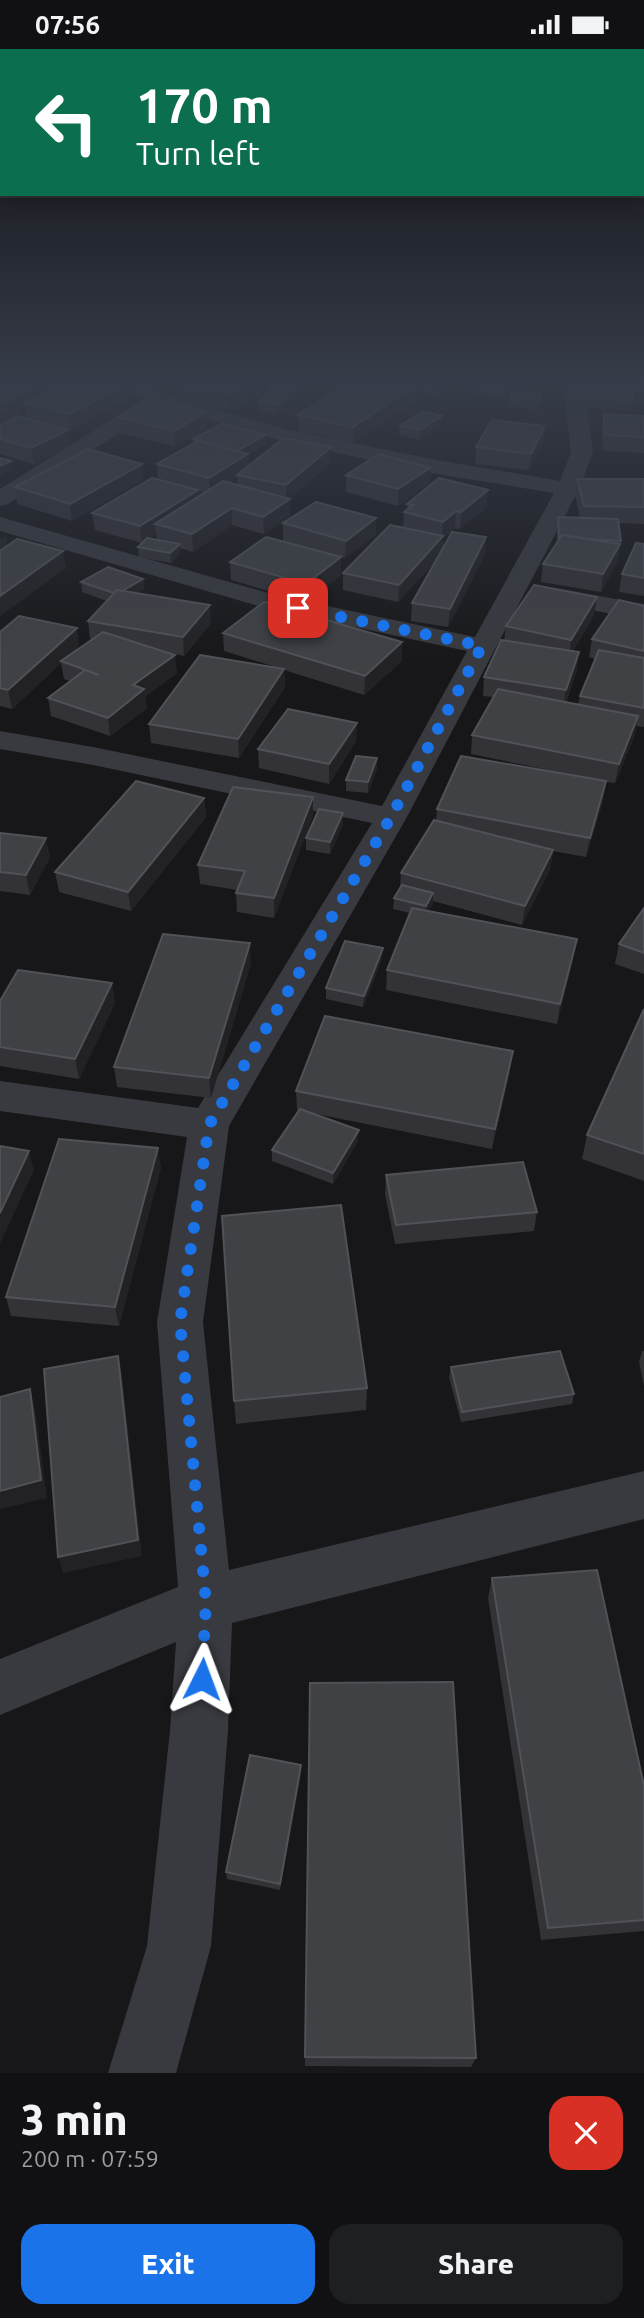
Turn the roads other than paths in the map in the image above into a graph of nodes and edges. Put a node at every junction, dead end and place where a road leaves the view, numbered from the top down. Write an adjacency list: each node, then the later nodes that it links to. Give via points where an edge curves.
1 (37, 475): 5 (street)
2 (487, 475): 4 (street)
3 (573, 475): 4 (street)
4 (568, 489): 7 (street)
5 (0, 499)
6 (0, 524): 9 (street, via 271,602)
7 (513, 589): 8 (street); 9 (street)
8 (644, 611)
9 (482, 646): 11 (street)
10 (0, 740): 11 (street)
11 (391, 817): 13 (street)
12 (0, 1096): 13 (street)
13 (209, 1125): 15 (street, via 180,1322)
14 (644, 1495): 15 (street)
15 (206, 1603): 16 (street); 17 (street, via 179,1946)
16 (0, 1687)
17 (142, 2073)

